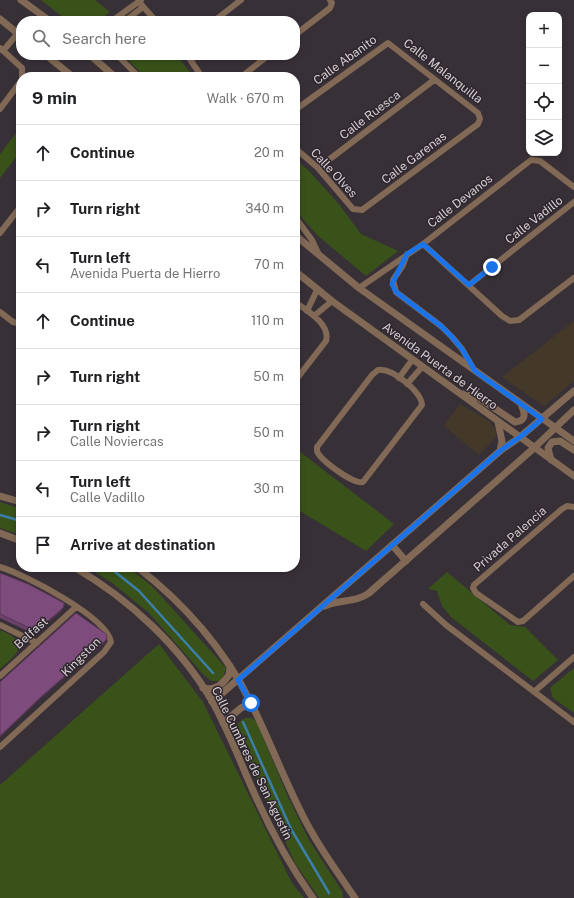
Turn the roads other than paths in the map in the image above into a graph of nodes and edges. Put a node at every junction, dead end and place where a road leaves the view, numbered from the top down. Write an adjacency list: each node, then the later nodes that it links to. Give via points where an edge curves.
1 (21, 0): 5 (street)
2 (241, 0): 9 (street)
3 (331, 2): 11 (street, via 330,8)
4 (141, 3): 6 (street); 7 (street); 8 (street)
5 (43, 16)
6 (120, 16)
7 (130, 16)
8 (152, 16)
9 (220, 16)
10 (1, 22): 12 (street)
11 (300, 31)
12 (16, 32)
13 (16, 37): 15 (street)
14 (388, 42): 27 (street, Calle Malanquilla); 29 (street, Calle Abanito)
15 (2, 49): 21 (street, via 22,68)
16 (52, 60): 22 (street)
17 (96, 60): 23 (street)
18 (121, 60): 24 (street)
19 (190, 60): 25 (street)
20 (263, 60): 26 (street)
21 (22, 72)
22 (67, 72)
23 (109, 72)
24 (134, 72)
25 (199, 72)
26 (247, 72)
27 (434, 80): 31 (street, Calle Malanquilla, via 478,113); 33 (street, Calle Ruesca)
28 (16, 87): 30 (street)
29 (300, 106)
30 (0, 109)
31 (480, 119): 36 (street, Calle Garenas, via 478,124)
32 (300, 152): 33 (street, Calle Olves)
33 (318, 168): 36 (street, Calle Olves, via 353,209)
34 (574, 186): 41 (street, Calle Devanos, via 540,161 531,160)
35 (574, 202): 46 (street, Calle Vadillo)
36 (358, 211)
37 (16, 212): 39 (street)
38 (300, 224): 42 (street)
39 (0, 233)
40 (300, 239): 42 (street, Avenida Puerta de Hierro)
41 (423, 244): 43 (street, Calle Devanos); 46 (street)
42 (319, 254): 47 (street, Avenida Puerta de Hierro)
43 (407, 254): 47 (street, Calle Devanos); 57 (street, via 393,280 393,288 452,337)
44 (300, 275): 48 (street, Avenida Puerta de Hierro)
45 (574, 278): 46 (street, via 515,322 502,316)
46 (469, 285)
47 (359, 288): 57 (street, Avenida Puerta de Hierro)
48 (317, 290): 49 (street, Avenida Puerta de Hierro); 51 (street)
49 (332, 301): 53 (street); 55 (street, Avenida Puerta de Hierro)
50 (300, 306): 51 (street)
51 (307, 311): 53 (street)
52 (0, 312): 54 (street)
53 (314, 316): 58 (street, via 327,331 326,341)
54 (16, 323)
55 (412, 360): 56 (street, Avenida Puerta de Hierro); 59 (street)
56 (422, 367): 60 (street); 62 (street, Avenida Puerta de Hierro)
57 (475, 371): 63 (street, Avenida Puerta de Hierro)
58 (300, 375)
59 (399, 378): 60 (street); 60 (street, via 382,370 372,375 317,447 316,451 320,458 352,481 359,484 363,482 422,405 419,394)
60 (407, 384)
61 (574, 391): 65 (street)
62 (459, 393): 63 (street, via 479,398 515,422 520,422 524,418); 66 (street, Avenida Puerta de Hierro)
63 (522, 404): 65 (street, Avenida Puerta de Hierro)
64 (574, 410): 67 (street)
65 (542, 419): 67 (street, Avenida Puerta de Hierro); 68 (street)
66 (498, 422): 68 (street, Avenida Puerta de Hierro); 72 (street, via 502,441)
67 (554, 428): 69 (street, Avenida Puerta de Hierro); 70 (street)
68 (520, 437): 70 (street, Avenida Puerta de Hierro); 72 (street)
69 (574, 441)
70 (534, 448): 73 (street, Avenida Puerta de Hierro); 81 (street)
71 (574, 450): 73 (street, via 560,441 552,442 548,448)
72 (500, 451): 80 (street)
73 (551, 460): 74 (street, Avenida Puerta de Hierro)
74 (574, 476)
75 (0, 496): 76 (street)
76 (16, 501)
77 (574, 506): 85 (street, Privada Palencia, via 562,509 473,588 518,622 523,621)
78 (0, 533): 79 (street)
79 (16, 539)
80 (392, 545): 81 (street); 86 (street)
81 (406, 562): 87 (street, via 363,598)
82 (0, 567): 89 (street, Kingston, via 44,586)
83 (82, 572): 97 (street, Calle Cumbres de San Agustín, via 112,592 172,646)
84 (143, 572): 94 (street, Calle Cumbres de San Agustín, via 185,610)
85 (574, 576)
86 (347, 585): 87 (street, via 347,593); 90 (street)
87 (352, 600): 90 (street, via 342,600)
88 (423, 604): 98 (street, via 446,625)
89 (76, 607): 92 (street, Belfast); 103 (street, Kingston, via 109,635 110,645)
90 (318, 608): 96 (street)
91 (0, 625): 92 (street)
92 (36, 642): 95 (street, Belfast)
93 (574, 657): 98 (street)
94 (230, 667): 96 (street, Calle Cumbres de San Agustín); 97 (street, via 229,676 217,687 209,690)
95 (0, 676)
96 (238, 680): 99 (street); 100 (street, Calle Cumbres de San Agustín)
97 (203, 688): 99 (street, Calle Cumbres de San Agustín)
98 (535, 691): 101 (street)
99 (212, 702): 102 (street, Calle Cumbres de San Agustín)
100 (251, 703): 102 (street); 105 (street, Calle Cumbres de San Agustín, via 319,846)
101 (574, 722)
102 (222, 723): 104 (street, Calle Cumbres de San Agustín, via 279,844)
103 (0, 747)
104 (314, 898)
105 (355, 898)

